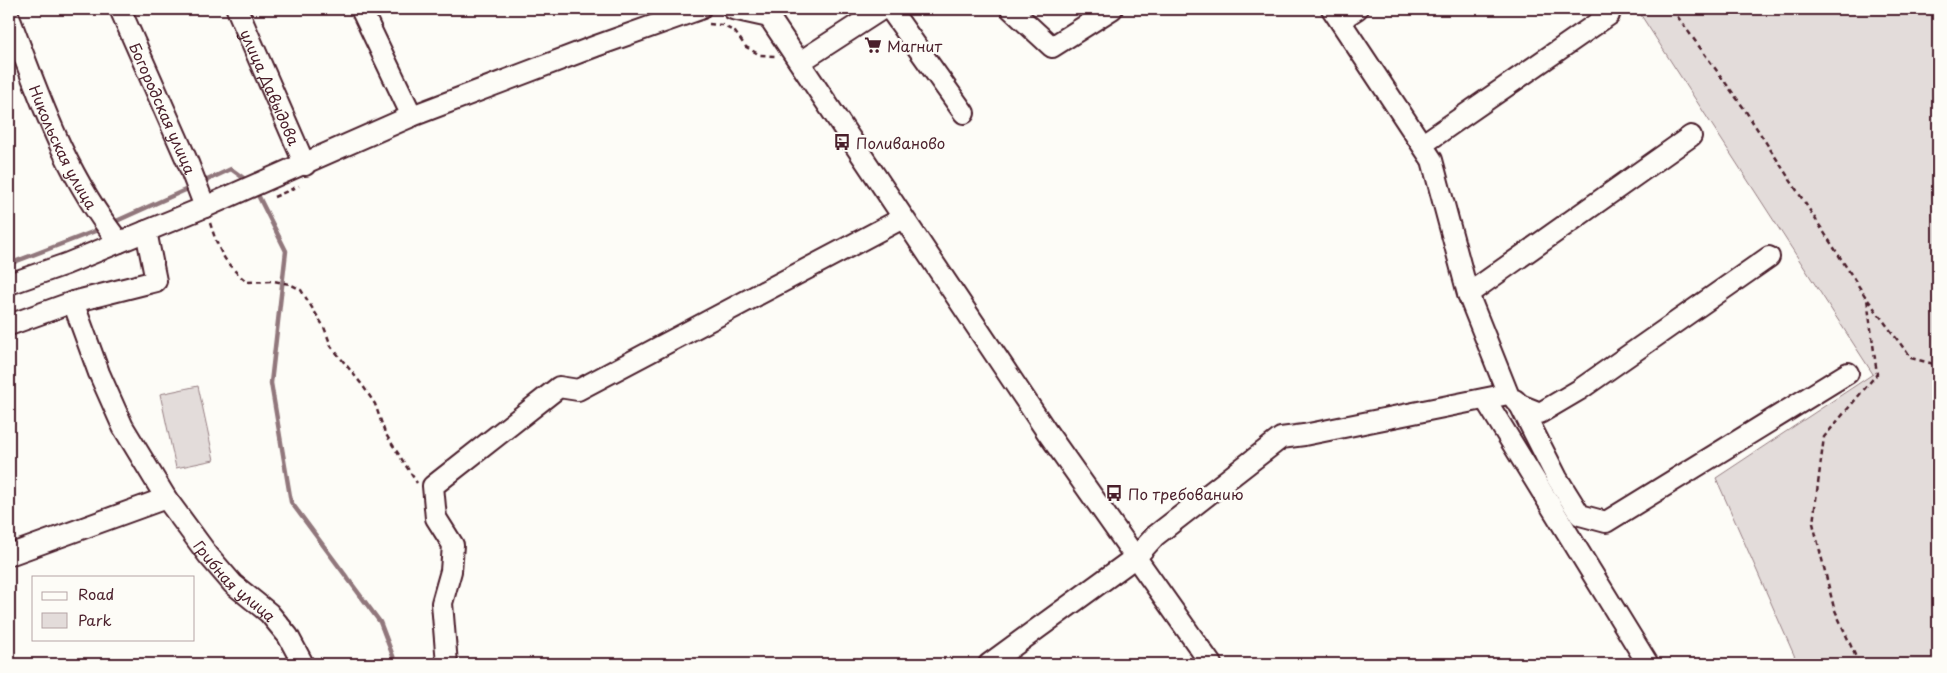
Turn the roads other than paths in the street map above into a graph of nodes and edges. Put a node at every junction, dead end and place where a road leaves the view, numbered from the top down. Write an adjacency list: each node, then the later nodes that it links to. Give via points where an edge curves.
1 (120, 9): 21 (street, Богородская улица)
2 (237, 9): 20 (street, улица Давыдова)
3 (361, 9): 17 (street)
4 (733, 9): 10 (street)
5 (882, 9): 15 (street)
6 (890, 9): 16 (street)
7 (1011, 9): 8 (street, via 1052,47)
8 (1112, 9)
9 (1357, 9): 11 (street)
10 (773, 13): 15 (street)
11 (1336, 14): 19 (street)
12 (1609, 15): 19 (street)
13 (702, 16): 17 (street, via 596,46)
14 (9, 17): 24 (street, Никольская улица, via 65,159 94,209)
15 (800, 62): 22 (street)
16 (964, 113)
17 (412, 116): 20 (street)
18 (1690, 136): 27 (street)
19 (1423, 144): 27 (street, via 1432,160)
20 (305, 165): 21 (street)
21 (212, 217): 23 (street)
22 (903, 218): 36 (street, via 1047,432); 38 (street, via 578,390 559,387 433,486 436,518 453,544 451,571 442,603)
23 (146, 231): 24 (street); 28 (street, via 156,281)
24 (119, 242): 26 (street)
25 (1768, 257): 32 (street, via 1579,390 1540,413)
26 (9, 284)
27 (1468, 294): 32 (street)
28 (73, 302): 29 (street); 33 (street, Грибная улица, via 123,427)
29 (9, 325)
30 (1848, 373): 34 (street, via 1606,522)
31 (1485, 399): 32 (street); 36 (street, via 1281,438 1155,536); 41 (street)
32 (1514, 399): 34 (street)
33 (166, 498): 35 (street); 37 (street, Грибная улица, via 233,584 269,614 288,636)
34 (1580, 515): 42 (street, via 1576,525)
35 (9, 555)
36 (1137, 556): 39 (street); 40 (street)
37 (304, 664)
38 (447, 664)
39 (989, 664)
40 (1211, 664)
41 (1648, 664)
42 (1661, 664)

